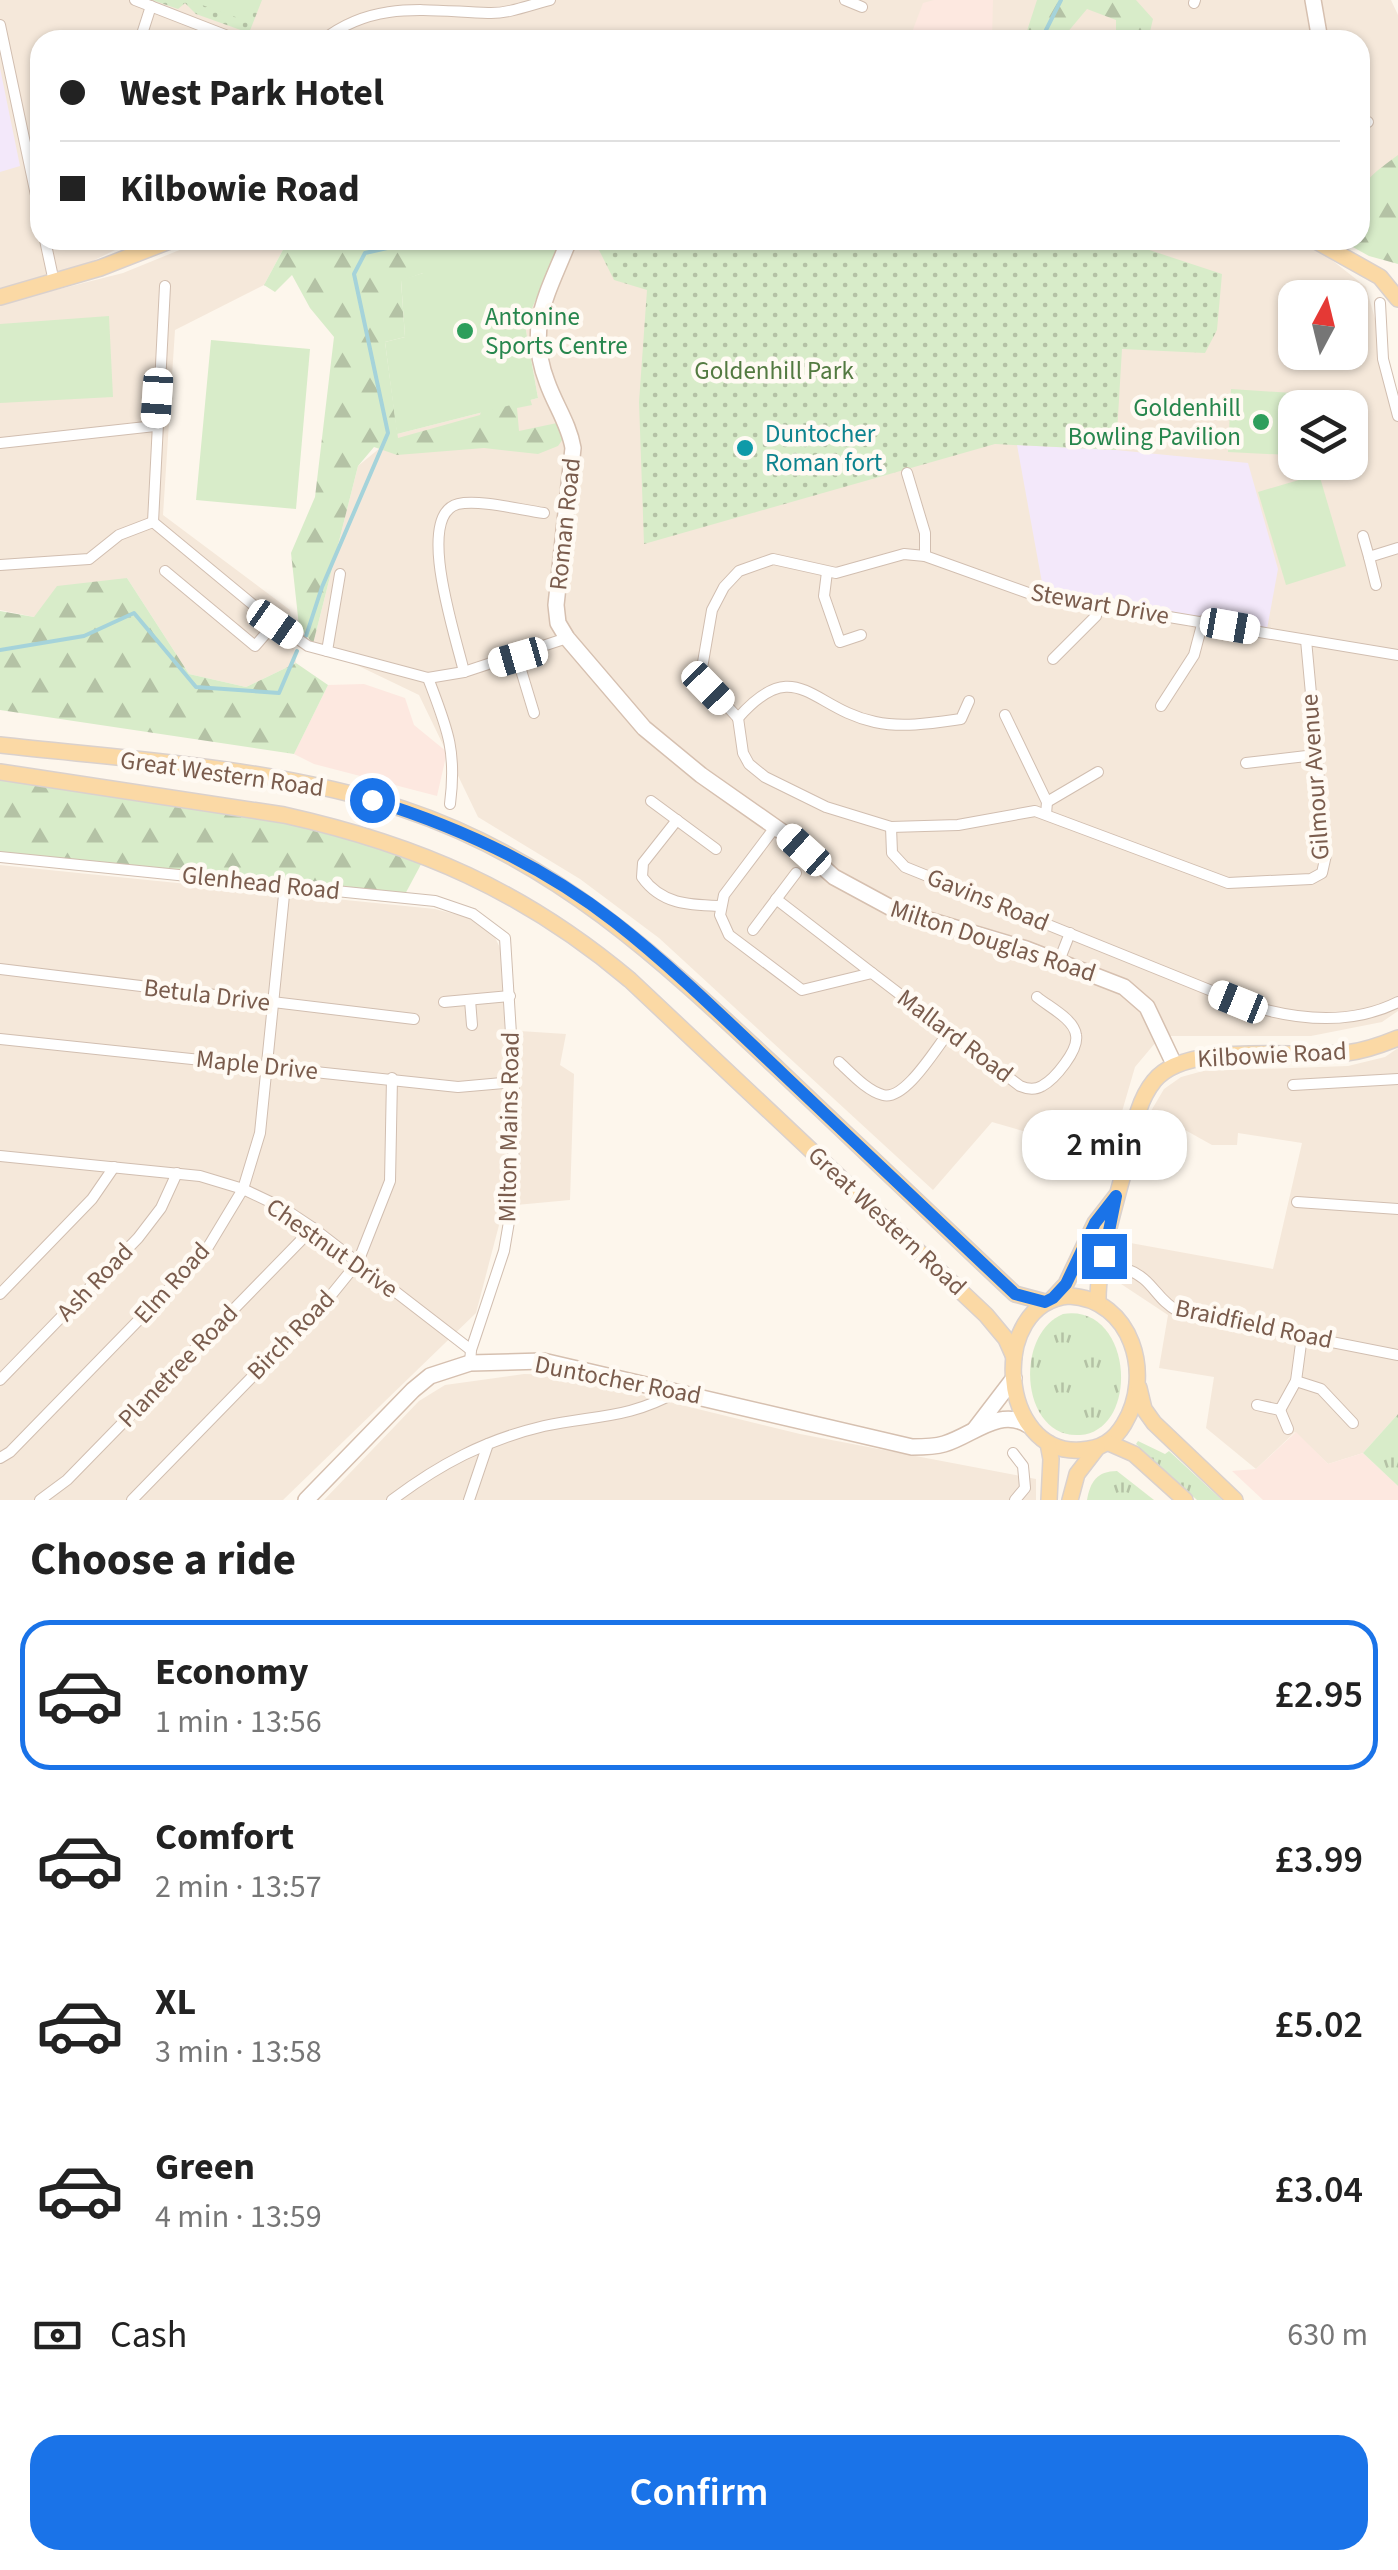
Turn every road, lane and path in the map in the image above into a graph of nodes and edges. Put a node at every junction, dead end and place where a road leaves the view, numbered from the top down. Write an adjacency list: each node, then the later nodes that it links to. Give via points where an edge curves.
1 (135, 0): 5 (street)
2 (550, 0): 10 (street, via 488,13 381,8)
3 (845, 0): 6 (street)
4 (1313, 0): 11 (street)
5 (152, 6): 8 (street); 9 (street)
6 (862, 7)
7 (0, 25): 12 (street)
8 (143, 30)
9 (213, 30)
10 (342, 30)
11 (1318, 30)
12 (30, 167)
13 (48, 250): 19 (street)
14 (144, 250): 19 (main road)
15 (565, 250): 44 (street, Roman Road, via 537,339 573,448 556,605)
16 (1332, 250): 17 (main road)
17 (1380, 277): 18 (main road); 22 (main road)
18 (1398, 278)
19 (54, 282): 21 (main road)
20 (165, 286): 26 (street)
21 (0, 297)
22 (1398, 300)
23 (1380, 302): 24 (street, via 1383,360)
24 (1395, 395): 25 (street)
25 (1398, 416)
26 (155, 426): 27 (street); 30 (street)
27 (0, 444)
28 (907, 473): 33 (street)
29 (544, 513): 50 (street, via 462,502 441,515 438,554)
30 (153, 522): 35 (street, via 119,536 90,560); 42 (street)
31 (1363, 536): 34 (street)
32 (1398, 548): 34 (street)
33 (925, 556): 37 (street, Stewart Drive, via 904,554); 40 (street, Stewart Drive, via 1031,594)
34 (1369, 557): 39 (street)
35 (0, 565)
36 (164, 572): 42 (street, via 255,646)
37 (828, 572): 43 (street, via 824,596 840,642); 56 (street, Stewart Drive, via 785,560 760,562 739,571 717,597 702,675)
38 (340, 574): 46 (street)
39 (1376, 584)
40 (1099, 604): 41 (street, Stewart Drive); 49 (street, via 1096,616)
41 (1203, 621): 45 (street, Stewart Drive); 53 (street, via 1194,655)
42 (275, 624): 46 (street)
43 (861, 635)
44 (567, 638): 48 (street); 66 (street, Milton Douglas Road, via 665,747)
45 (1306, 640): 47 (street, Stewart Drive); 58 (street, Gilmour Avenue)
46 (326, 651): 51 (street)
47 (1398, 655)
48 (518, 657): 50 (street); 54 (street)
49 (1053, 659)
50 (464, 672): 51 (street)
51 (428, 678): 63 (street, via 452,741)
52 (969, 701): 56 (street, via 961,719 898,724 858,718 804,690 772,687)
53 (1161, 706)
54 (534, 713)
55 (1004, 715): 64 (street)
56 (738, 718): 67 (street, via 742,753 765,778)
57 (0, 745): 109 (main road, Great Western Road, via 305,783 406,810 495,847 648,949 1015,1294)
58 (1315, 755): 59 (street); 64 (street, Gilmour Avenue, via 1326,855 1322,873 1311,879 1228,883)
59 (1246, 763)
60 (0, 772): 114 (main road, Great Western Road, via 314,821 426,855 502,891 630,980 986,1314)
61 (1098, 772): 64 (street)
62 (652, 802): 65 (street)
63 (450, 804)
64 (1050, 811): 67 (street)
65 (677, 820): 68 (street); 73 (street, via 643,863 642,877 672,902)
66 (776, 826): 73 (street); 77 (street, Milton Douglas Road, via 834,877 880,904)
67 (891, 827): 75 (street, Gavins Road, via 892,854 900,864)
68 (716, 849)
69 (0, 857): 71 (street, Glenhead Road)
70 (796, 873): 72 (street)
71 (285, 885): 76 (street, Glenhead Road, via 445,904 489,924); 85 (street, Elm Road)
72 (776, 899): 74 (street); 79 (street, Mallard Road)
73 (721, 906): 79 (street, Mallard Road, via 729,935 796,988)
74 (752, 930)
75 (1070, 934): 77 (street); 84 (street, Gavins Road, via 1276,1012 1336,1017)
76 (508, 944): 80 (street, Milton Mains Road)
77 (1058, 962): 92 (street, Milton Douglas Road, via 1134,992)
78 (0, 969): 85 (street, Betula Drive)
79 (872, 973): 88 (street, Mallard Road)
80 (510, 996): 82 (street); 96 (street, Milton Mains Road)
81 (1037, 998): 88 (street, Mallard Road, via 1068,1021 1076,1040 1040,1088 1020,1086)
82 (470, 1000): 83 (street); 87 (street)
83 (444, 1002)
84 (1398, 1002)
85 (273, 1003): 86 (street, Betula Drive); 93 (street, Elm Road)
86 (414, 1019)
87 (472, 1025)
88 (949, 1032): 91 (street, via 894,1096 873,1090)
89 (1398, 1038): 92 (main road, Kilbowie Road, via 1348,1053 1217,1054)
90 (0, 1039): 93 (street, Maple Drive)
91 (839, 1062)
92 (1174, 1064): 102 (main road, Kilbowie Road, via 1141,1104)
93 (267, 1066): 94 (street, Maple Drive); 101 (street, Elm Road, via 260,1133)
94 (392, 1078): 96 (street, Maple Drive, via 458,1087); 106 (street, Birch Road, via 390,1180)
95 (1398, 1079): 97 (street)
96 (514, 1082): 113 (street, Milton Mains Road, via 513,1198 504,1251)
97 (1293, 1086)
98 (0, 1156): 99 (street, Chestnut Drive)
99 (114, 1166): 100 (street, Chestnut Drive); 108 (street, via 92,1199)
100 (177, 1174): 101 (street, Chestnut Drive); 116 (street, Ash Road, via 138,1238)
101 (243, 1189): 105 (street, Chestnut Drive); 130 (street, Elm Road, via 205,1252)
102 (1116, 1196): 109 (main road, Kilbowie Road, via 1066,1284); 110 (main road, Kilbowie Road)
103 (1297, 1202): 104 (street)
104 (1398, 1209)
105 (313, 1228): 106 (street, Chestnut Drive); 131 (street, Planetree Road)
106 (358, 1262): 113 (street, Chestnut Drive); 132 (street, Birch Road)
107 (1126, 1268): 111 (street, Braidfield Road, via 1143,1275 1163,1304 1179,1312)
108 (0, 1294)
109 (1049, 1300): 110 (main road, via 1077,1296); 114 (main road, via 1026,1323)
110 (1098, 1303): 118 (main road, via 1128,1332)
111 (1302, 1336): 112 (street, Braidfield Road); 117 (street)
112 (1398, 1352)
113 (470, 1356): 119 (street, Duntocher Road, via 542,1361); 133 (street, Duntocher Road, via 413,1390)
114 (1014, 1357): 115 (main road)
115 (1014, 1378): 123 (main road); 124 (street)
116 (0, 1380)
117 (1296, 1382): 121 (street); 122 (street, via 1321,1389)
118 (1138, 1386): 128 (main road, via 1126,1420); 140 (main road, via 1154,1424)
119 (678, 1390): 124 (street, Duntocher Road, via 912,1447 948,1443); 127 (street, via 626,1414 546,1426)
120 (1257, 1405): 121 (street)
121 (1280, 1410): 125 (street)
122 (1354, 1423)
123 (1028, 1425): 124 (street, Duntocher Road, via 1008,1420); 126 (main road)
124 (975, 1428)
125 (1288, 1429)
126 (1048, 1443): 128 (main road, via 1073,1450); 137 (main road)
127 (488, 1444): 134 (street, via 436,1468); 135 (street)
128 (1103, 1445): 138 (main road, via 1077,1474); 139 (main road, via 1134,1454)
129 (1012, 1453): 136 (street, via 1026,1488)
130 (0, 1458)
131 (40, 1500)
132 (132, 1500)
133 (306, 1500)
134 (392, 1500)
135 (469, 1500)
136 (1015, 1500)
137 (1049, 1500)
138 (1070, 1500)
139 (1185, 1500)
140 (1235, 1500)

